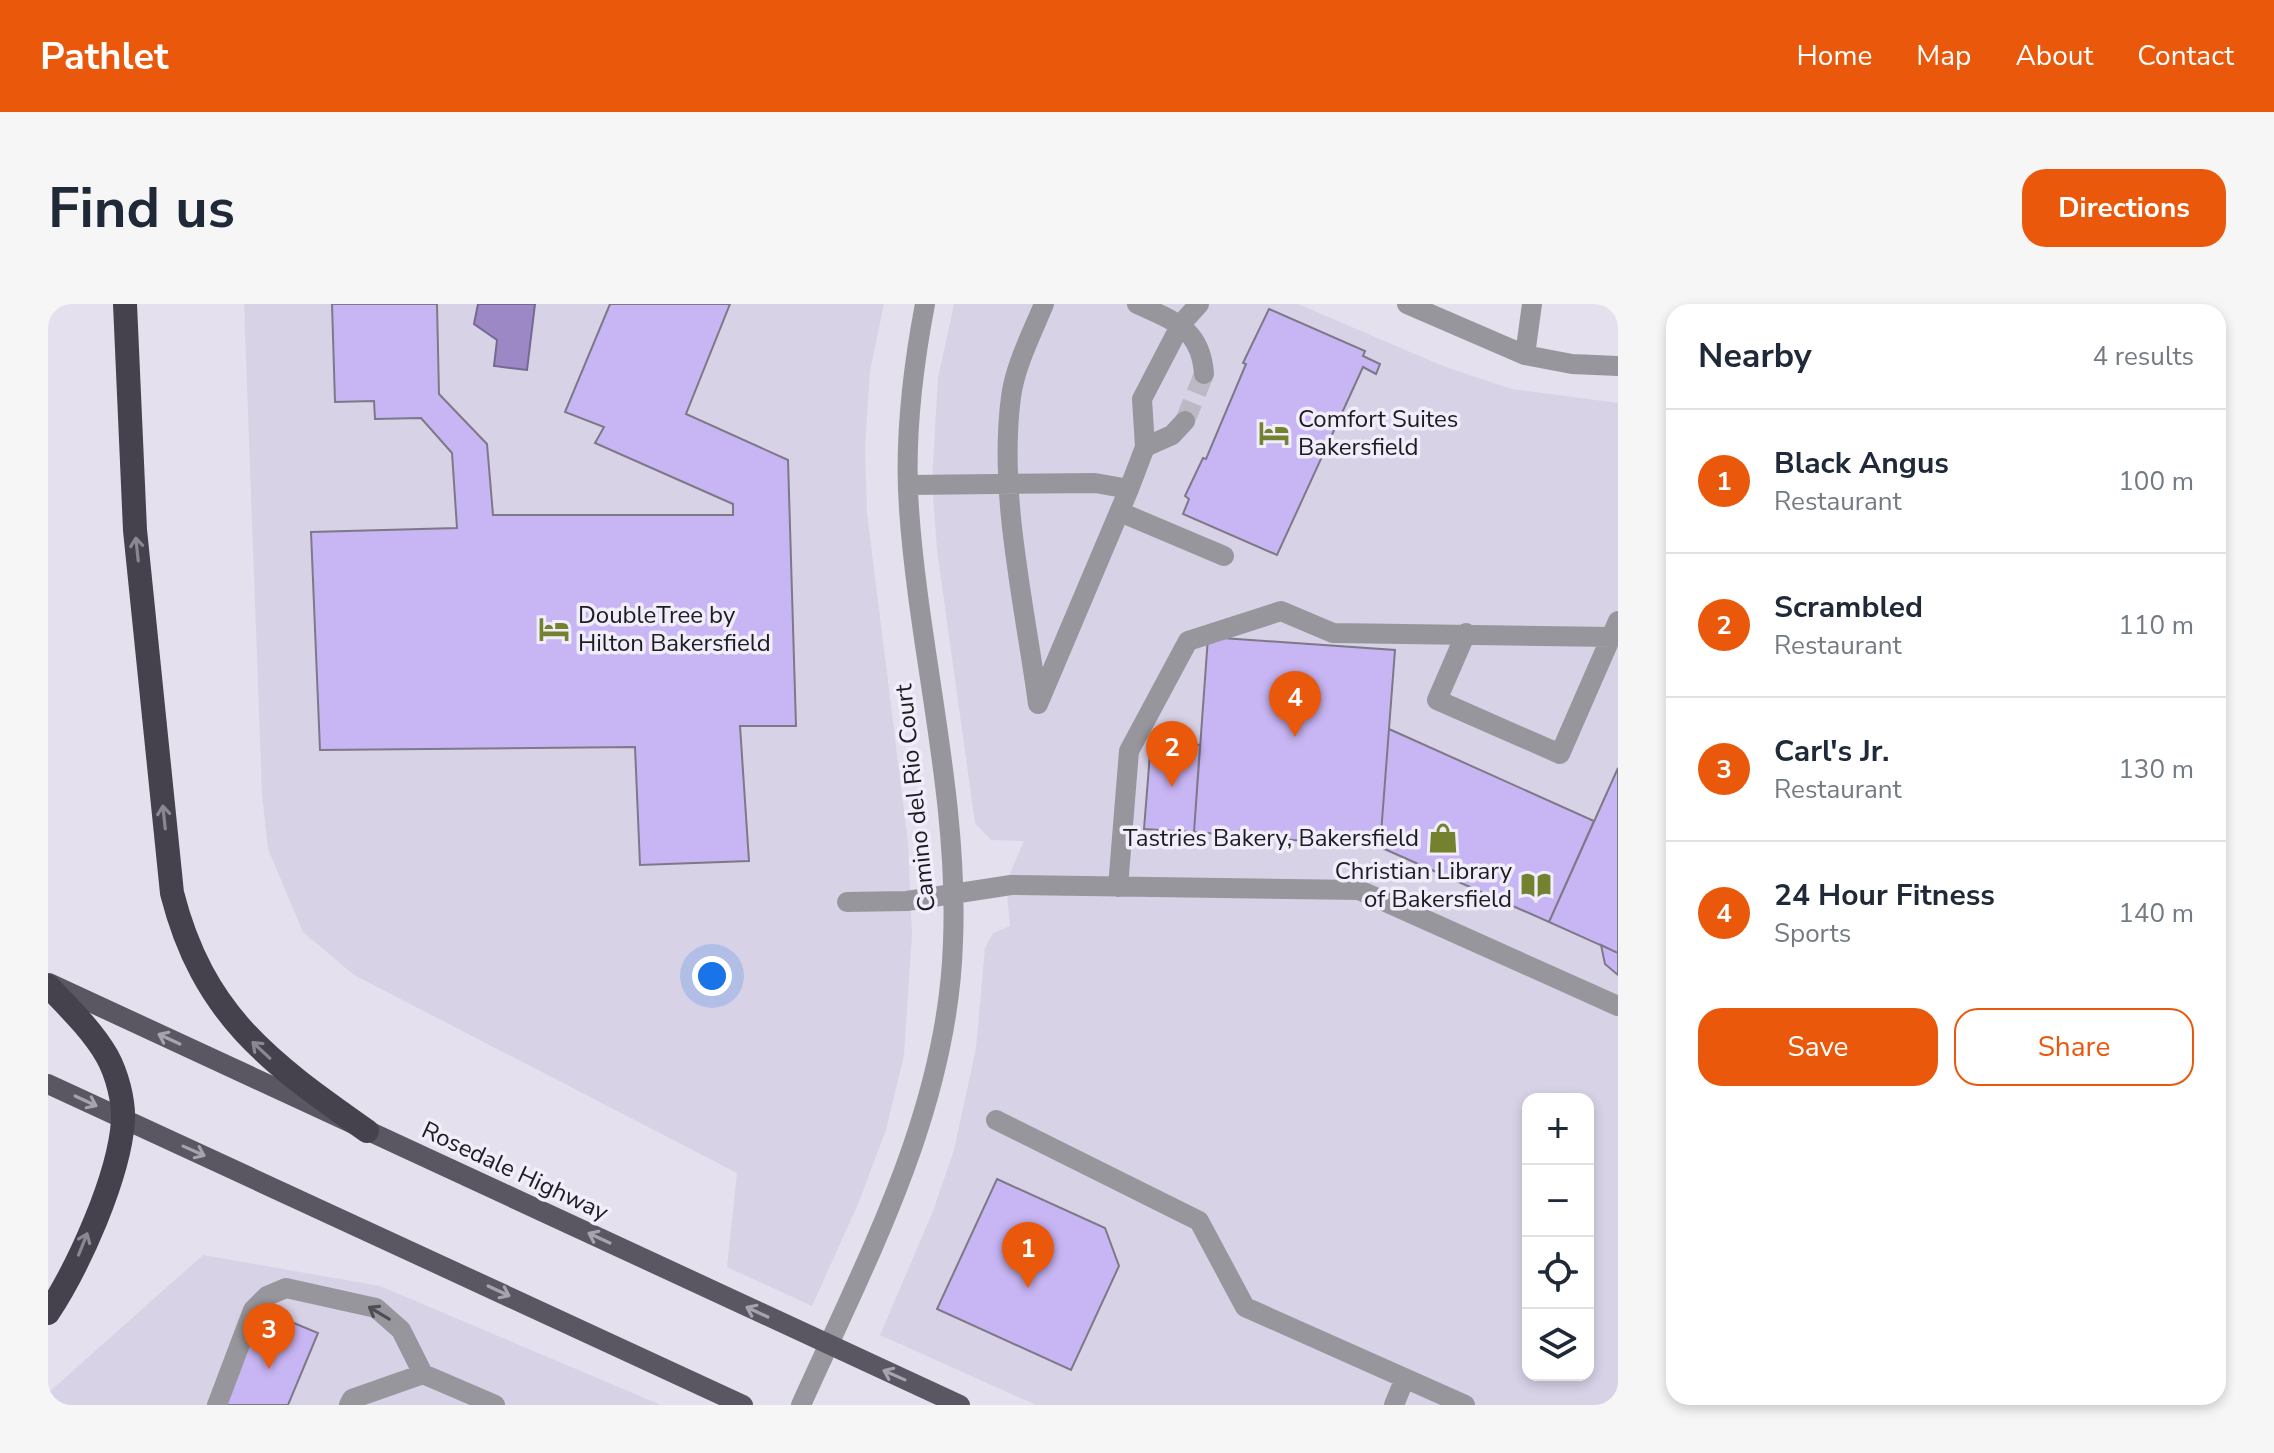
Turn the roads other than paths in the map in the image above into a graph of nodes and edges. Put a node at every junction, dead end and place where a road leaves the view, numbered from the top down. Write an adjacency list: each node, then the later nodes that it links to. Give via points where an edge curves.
1 (125, 304): 29 (highway, one-way to 1, via 291,1078 251,1041 218,1003 182,935 172,893 135,530)
2 (925, 304): 15 (street, Camino del Rio Court, via 913,376)
3 (1044, 304): 14 (street, via 1011,394)
4 (1137, 304): 8 (street)
5 (1199, 304): 8 (street)
6 (1407, 304): 9 (street)
7 (1532, 304): 9 (street)
8 (1181, 324): 11 (street, via 1203,352); 13 (street, via 1142,399)
9 (1525, 355): 10 (street)
10 (1618, 366)
11 (1204, 374)
12 (1185, 421): 13 (street, via 1172,435)
13 (1145, 447): 16 (street)
14 (1008, 484): 15 (street); 16 (street, via 1095,483); 17 (street, via 1038,704)
15 (908, 485): 22 (street, Camino del Rio Court)
16 (1129, 489): 17 (street)
17 (1120, 512): 18 (street)
18 (1224, 556)
19 (1614, 629): 20 (street); 20 (street, via 1560,754 1437,700)
20 (1466, 633): 21 (street, via 1333,633 1281,611 1188,641 1129,751)
21 (1118, 887): 22 (street, via 1011,885); 25 (street, via 1359,890)
22 (953, 892): 23 (street, via 907,901); 31 (street, Camino del Rio Court, via 947,1016 934,1082 908,1164)
23 (847, 902)
24 (48, 984): 27 (highway, via 108,1058); 29 (main road, Rosedale Highway, one-way to 24)
25 (1618, 1006)
26 (48, 1084): 27 (main road, one-way to 27)
27 (123, 1119): 30 (highway, one-way to 27, via 67,1285 113,1171); 37 (main road, one-way to 37)
28 (996, 1120): 33 (street, via 1199,1221 1245,1307)
29 (367, 1131): 31 (main road, Rosedale Highway, one-way to 29)
30 (48, 1313)
31 (828, 1344): 38 (street, Camino del Rio Court); 39 (main road, Rosedale Highway, one-way to 31)
32 (423, 1374): 34 (street, one-way to 34, via 401,1330 376,1308 286,1288 253,1310); 35 (street, via 352,1399); 36 (street)
33 (1405, 1378): 40 (street); 41 (street)
34 (217, 1405)
35 (349, 1405)
36 (495, 1405)
37 (743, 1405)
38 (801, 1405)
39 (960, 1405)
40 (1394, 1405)
41 (1465, 1405)

